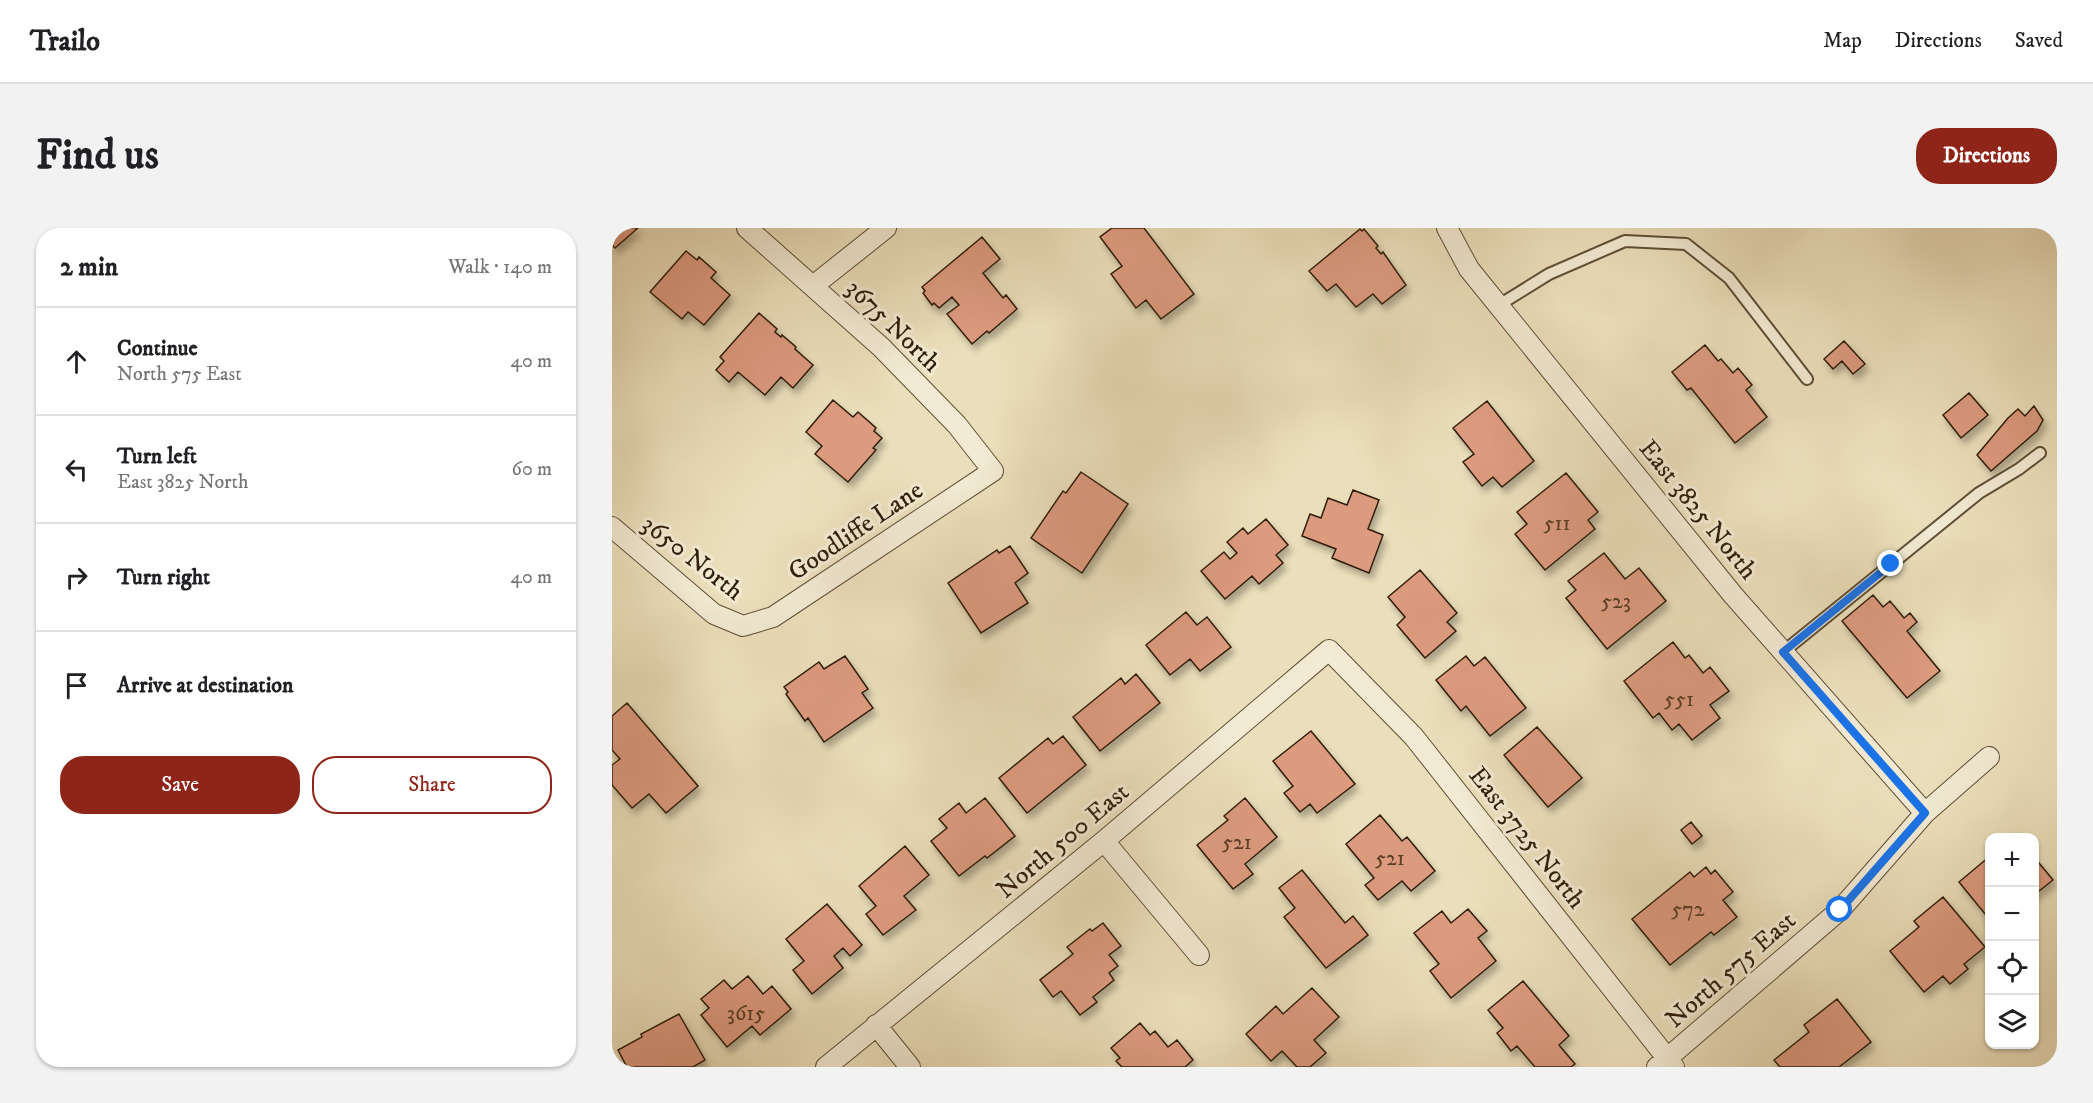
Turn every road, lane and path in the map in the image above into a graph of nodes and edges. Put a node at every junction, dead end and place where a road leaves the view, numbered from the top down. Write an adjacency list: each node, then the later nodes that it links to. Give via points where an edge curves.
1 (747, 228): 4 (street, 3675 North)
2 (886, 228): 4 (street)
3 (1447, 228): 5 (street, East 3825 North, via 1469,269)
4 (813, 286): 8 (street, 3675 North, via 881,346 957,425)
5 (1499, 305): 6 (lane, via 1549,274 1625,241 1686,244 1729,278); 12 (street, East 3825 North)
6 (1807, 379)
7 (2040, 453): 12 (lane, via 1979,494)
8 (993, 471): 10 (street, Goodliffe Lane, via 773,617)
9 (612, 527): 10 (street, 3650 North, via 714,614)
10 (743, 626)
11 (1329, 650): 15 (street, North 500 East); 18 (street, East 3725 North, via 1414,737)
12 (1783, 652): 14 (street, East 3825 North)
13 (1989, 757): 14 (street, North 575 East)
14 (1925, 813): 18 (street, North 575 East, via 1840,910)
15 (1104, 841): 16 (street); 17 (street, North 500 East)
16 (1199, 955)
17 (876, 1025): 19 (street, North 500 East); 20 (street)
18 (1666, 1064)
19 (826, 1067)
20 (910, 1067)

